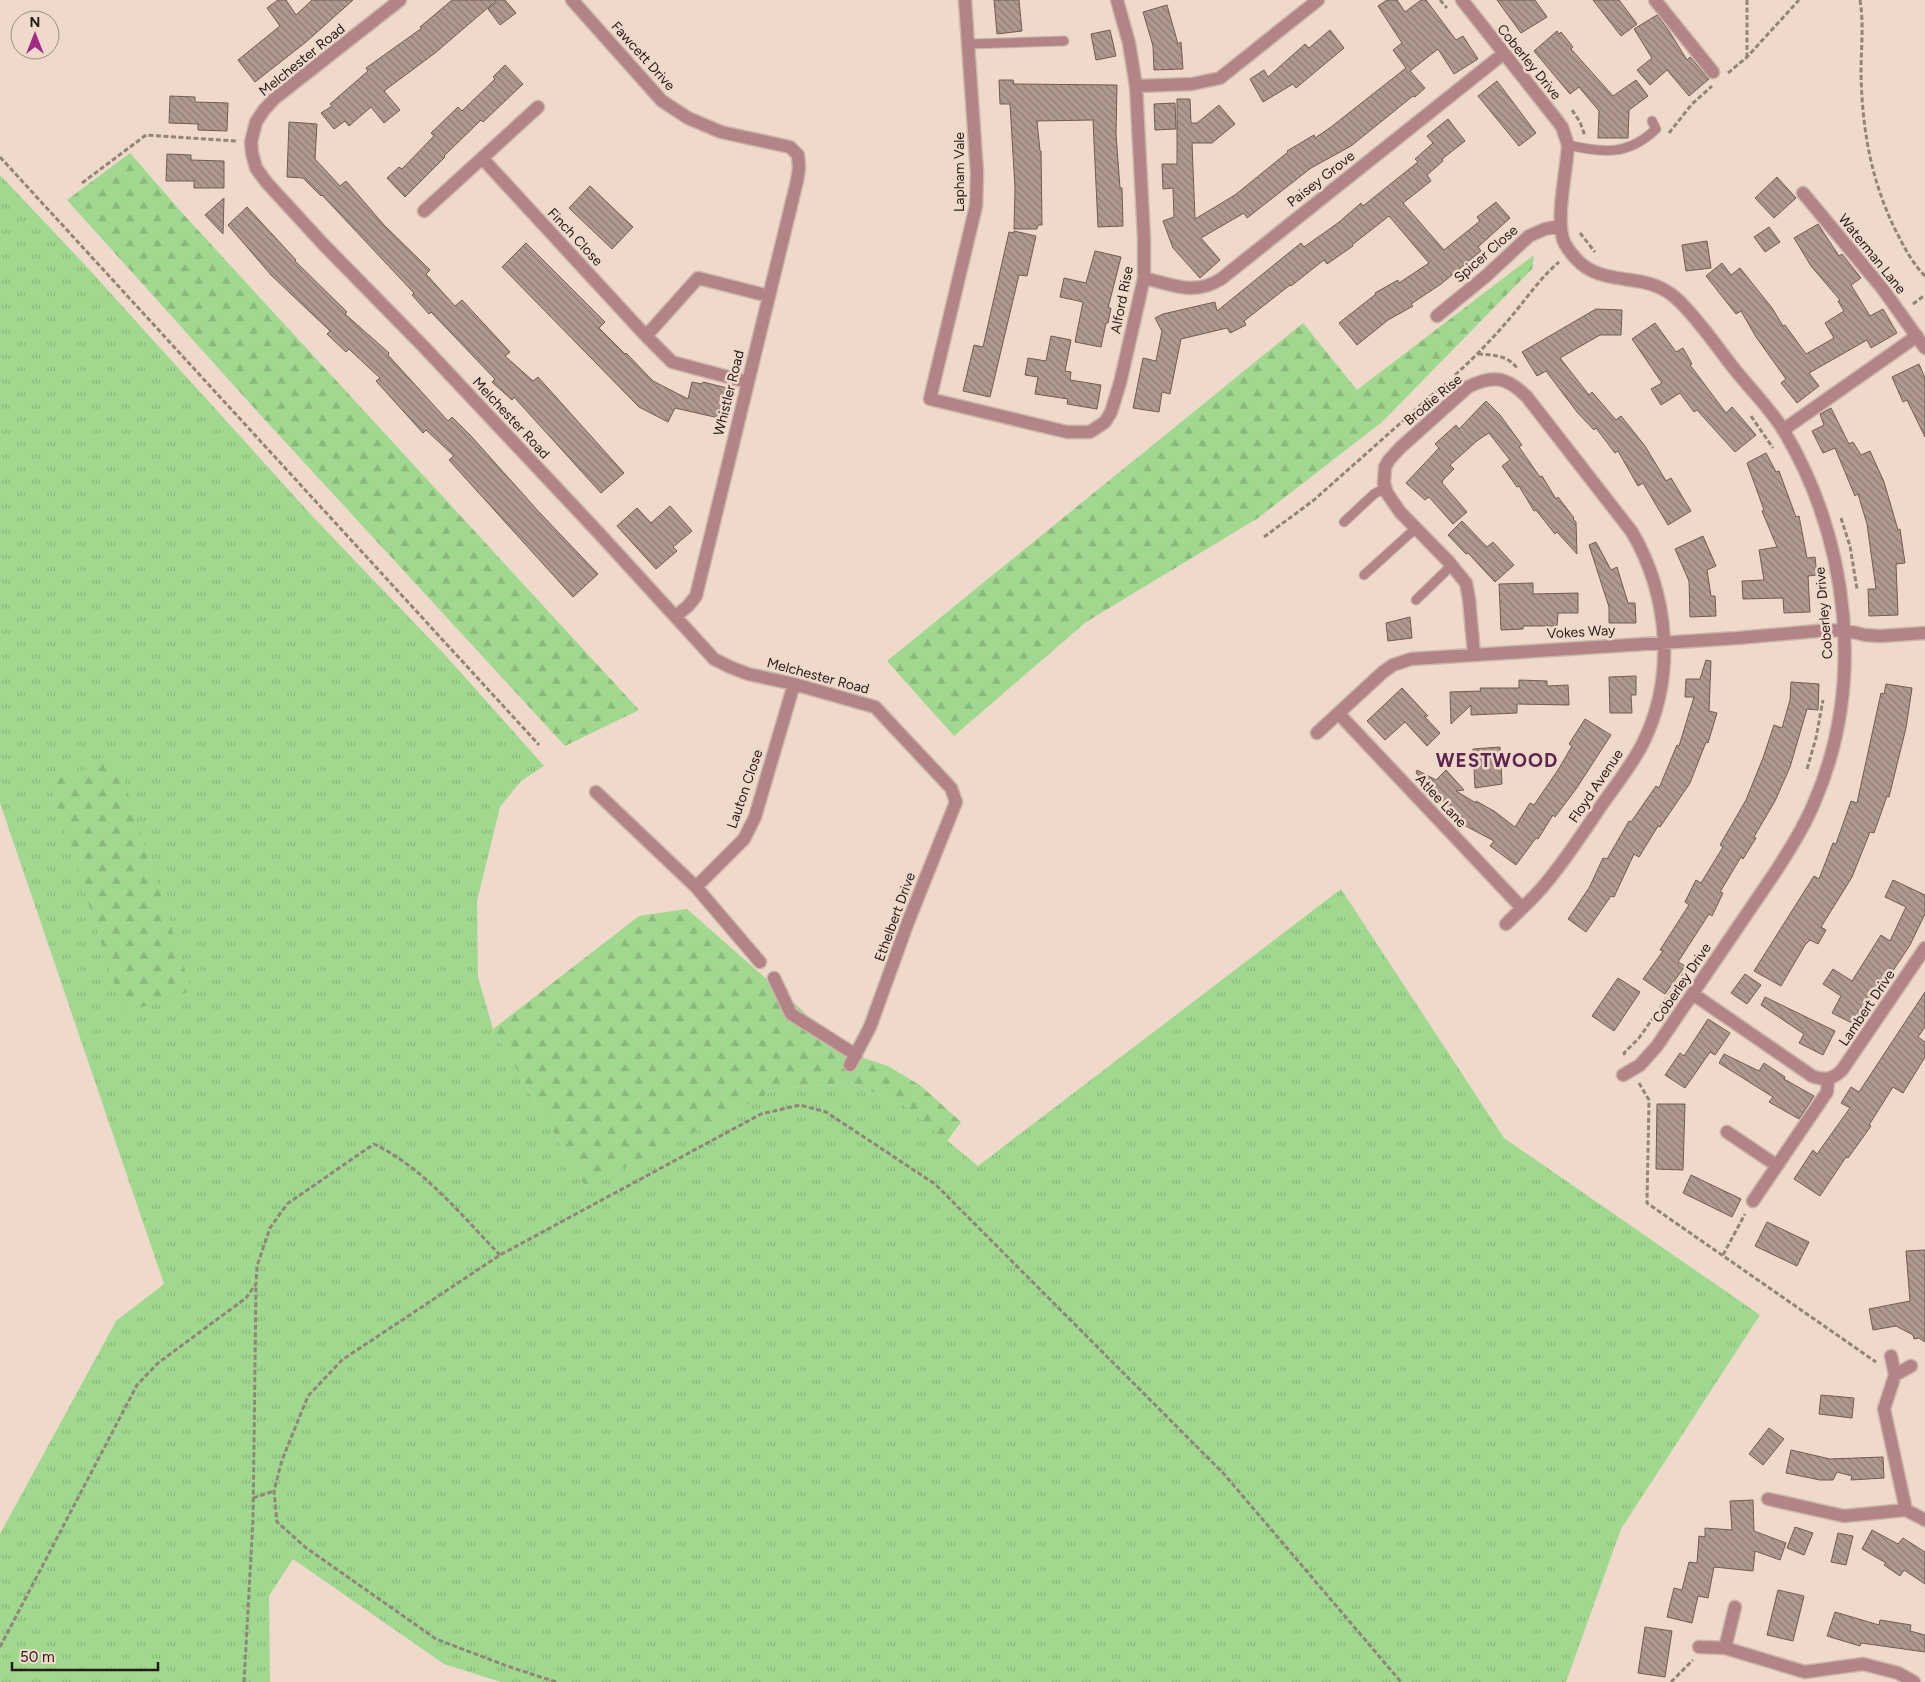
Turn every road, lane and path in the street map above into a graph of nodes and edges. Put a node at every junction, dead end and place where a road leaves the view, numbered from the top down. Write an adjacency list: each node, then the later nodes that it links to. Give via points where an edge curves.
1 (400, 0): 23 (street, Melchester Road, via 275,98 256,122)
2 (572, 0): 28 (street, Fawcett Drive, via 662,101 688,118 721,132 790,147 798,155)
3 (965, 0): 14 (street, Lapham Vale)
4 (1117, 0): 18 (street, Alford Rise)
5 (1318, 0): 18 (street, via 1220,78 1192,84)
6 (1440, 0): 12 (path)
7 (1462, 0): 15 (street, Coberley Drive)
8 (1655, 0): 17 (street)
9 (1747, 0): 16 (path)
10 (1799, 0): 16 (path)
11 (1860, 0): 38 (path, via 1863,117 1871,164 1892,223 1905,249)
12 (1451, 13)
13 (1064, 41): 14 (lane)
14 (969, 44): 46 (street, Lapham Vale, via 976,206)
15 (1503, 54): 24 (street, Coberley Drive, via 1562,127); 39 (street, Paisey Grove, via 1221,279 1196,289)
16 (1747, 57): 17 (path)
17 (1718, 76): 22 (path)
18 (1136, 86): 39 (street, Alford Rise)
19 (538, 107): 27 (street)
20 (1570, 108): 25 (path, via 1583,130)
21 (1652, 121): 25 (lane, via 1656,129 1632,146 1604,152)
22 (1664, 139)
23 (252, 142): 29 (path, via 146,134); 59 (street, Melchester Road, via 256,168 286,205)
24 (1568, 145): 25 (lane); 32 (street, Coberley Drive)
25 (1585, 149)
26 (0, 158): 68 (path)
27 (482, 158): 31 (street); 42 (street, Finch Close)
28 (799, 168): 40 (street, Whistler Road)
29 (82, 183)
30 (1802, 193): 43 (street, Waterman Lane, via 1882,288)
31 (424, 211)
32 (1561, 226): 34 (street, Coberley Drive, via 1563,239); 41 (street, Spicer Close, via 1529,236)
33 (1577, 228): 35 (path)
34 (1571, 252): 36 (path); 48 (street, Coberley Drive, via 1595,273 1649,284 1678,300)
35 (1600, 256)
36 (1557, 261): 37 (path); 54 (path, via 1478,354 1314,500)
37 (1564, 268)
38 (1925, 276)
39 (1144, 278): 46 (street, Alford Rise, via 1116,397 1111,412 1098,428 1090,432 1067,432)
40 (769, 296): 42 (street, via 698,278); 45 (street, Whistler Road)
41 (1437, 316)
42 (646, 336): 45 (street, Finch Close, via 672,362)
43 (1917, 336): 44 (street, Waterman Lane); 48 (street)
44 (1925, 348)
45 (747, 382): 59 (street, Whistler Road, via 696,596)
46 (930, 398)
47 (1747, 410): 49 (path)
48 (1783, 430): 60 (street, Coberley Drive, via 1811,484 1830,539 1839,580)
49 (1775, 452)
50 (1385, 488): 52 (lane); 53 (street, via 1391,501); 62 (street, Brodie Rise, via 1384,475 1389,460 1468,387 1497,379 1516,386 1624,520 1646,557 1658,594)
51 (1840, 514): 57 (path, via 1850,546)
52 (1344, 522)
53 (1416, 528): 55 (street); 56 (lane)
54 (1264, 537)
55 (1452, 565): 58 (lane); 63 (street, via 1468,591)
56 (1364, 575)
57 (1858, 592)
58 (1416, 600)
59 (676, 616): 64 (street, Melchester Road, via 714,659 748,674)
60 (1844, 630): 61 (street, via 1865,636); 62 (street, Vokes Way); 79 (street, Coberley Drive, via 1844,675 1836,731 1814,803 1776,871)
61 (1925, 633)
62 (1664, 642): 63 (street, Vokes Way); 73 (street, Floyd Avenue, via 1660,694 1643,744 1570,852)
63 (1474, 654): 66 (street, Vokes Way, via 1411,659 1393,664)
64 (794, 684): 70 (street, Melchester Road, via 875,707); 72 (street, Lauton Close, via 744,839)
65 (1824, 694): 69 (path)
66 (1339, 714): 67 (street, Vokes Way); 73 (street, Atlee Lane)
67 (1318, 734)
68 (539, 745)
69 (1805, 775)
70 (951, 788): 78 (street, Ethelbert Drive, via 956,802 870,1027 853,1060 791,1014)
71 (596, 792): 72 (street)
72 (696, 887): 77 (street)
73 (1522, 908): 74 (street, Floyd Avenue)
74 (1506, 924)
75 (1925, 948): 81 (street, Lambert Drive, via 1842,1070)
76 (1700, 951): 80 (path, via 1639,1038 1624,1053)
77 (760, 962)
78 (774, 978)
79 (1693, 994): 80 (street, Coberley Drive, via 1658,1046); 81 (street, via 1812,1076)
80 (1627, 1073): 83 (path)
81 (1828, 1079): 85 (street, via 1827,1092)
82 (1645, 1080): 83 (path)
83 (1639, 1084): 88 (path, via 1649,1100 1647,1203)
84 (1727, 1132): 85 (street)
85 (1776, 1166): 86 (street)
86 (1753, 1201): 88 (path)
87 (500, 1255): 89 (path, via 430,1183 394,1154 374,1144 287,1204 270,1228 257,1266); 93 (path, via 342,1360 308,1396 282,1460); 104 (path, via 761,1114 800,1105 826,1112 935,1184 1224,1474)
88 (1723, 1255): 92 (path)
89 (256, 1284): 94 (path); 99 (path, via 246,1298 158,1362 137,1385)
90 (1891, 1356): 92 (street)
91 (1911, 1366): 92 (street)
92 (1895, 1375): 96 (street, via 1884,1409)
93 (274, 1491): 94 (path); 103 (path, via 277,1522 305,1546 436,1639)
94 (253, 1498): 102 (path)
95 (1768, 1499): 96 (street, via 1844,1516)
96 (1906, 1510): 97 (street)
97 (1925, 1520)
98 (1736, 1607): 101 (street)
99 (0, 1648)
100 (1703, 1648): 101 (street); 105 (path)
101 (1725, 1648): 106 (street, via 1805,1672 1864,1664 1898,1673)
102 (244, 1682)
103 (556, 1682)
104 (1401, 1682)
105 (1670, 1682)
106 (1914, 1682)

